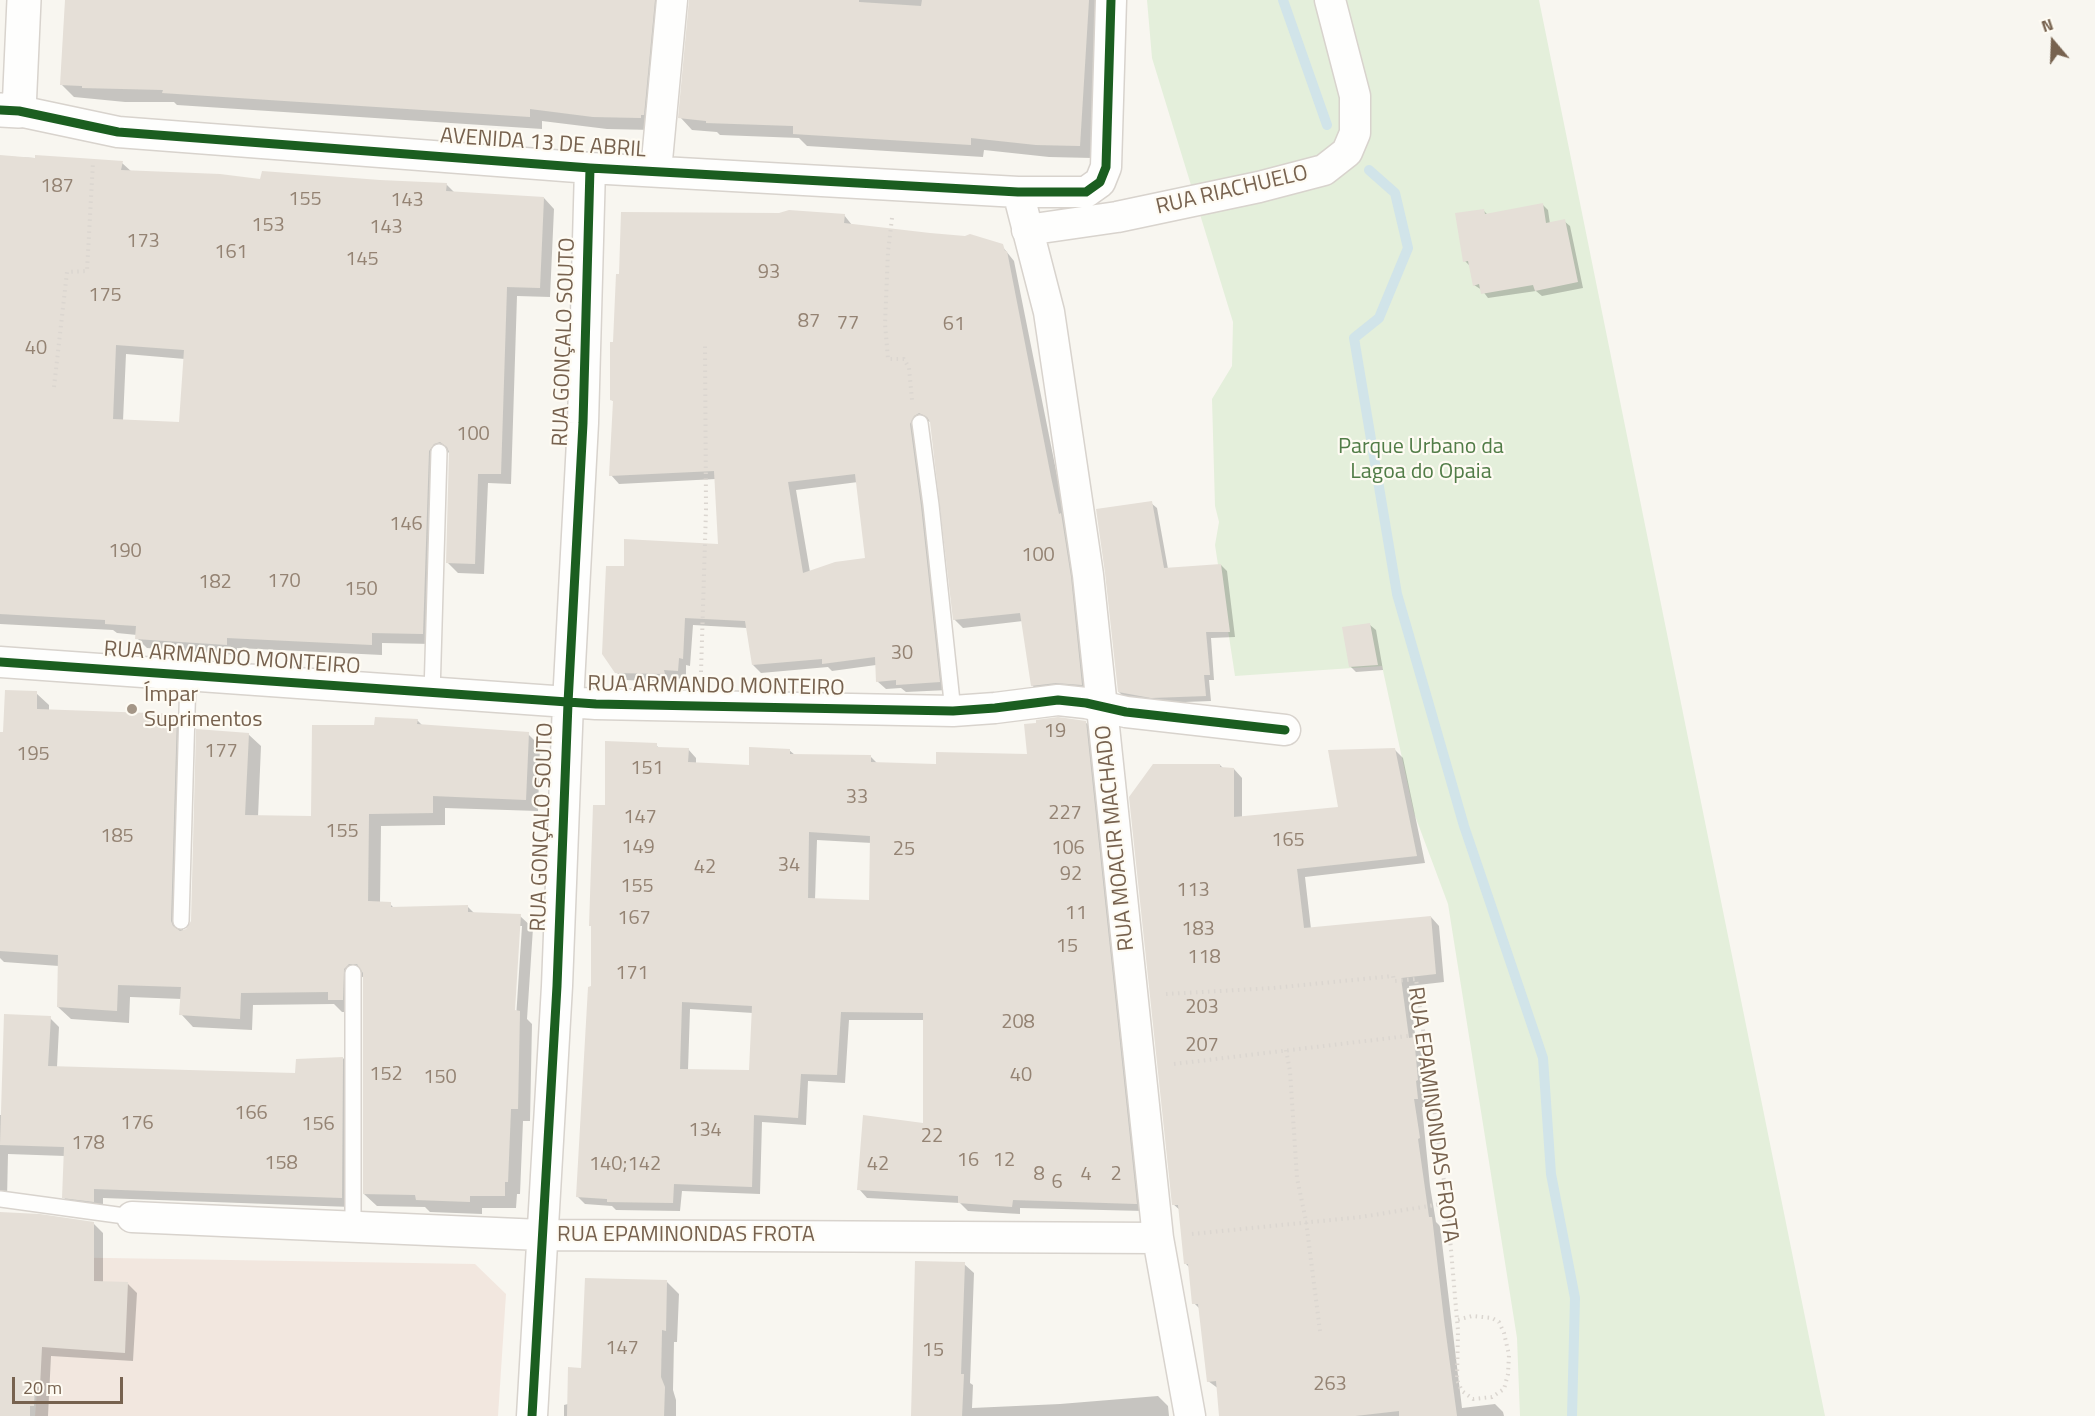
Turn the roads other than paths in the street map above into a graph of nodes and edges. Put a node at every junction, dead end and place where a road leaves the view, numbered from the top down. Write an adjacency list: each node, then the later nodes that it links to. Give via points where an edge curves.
1 (24, 0): 5 (street)
2 (672, 0): 7 (street)
3 (1111, 0): 8 (street, AVENIDA 13 DE ABRIL, via 1106,167 1100,182 1086,192)
4 (1330, 0): 9 (street, RUA RIACHUELO, via 1355,96 1355,133 1347,152 1324,170 1117,217)
5 (9, 110): 6 (street, AVENIDA 13 DE ABRIL, via 118,132)
6 (590, 168): 7 (street, AVENIDA 13 DE ABRIL); 15 (street, RUA GONÇALO SOUTO, via 583,423)
7 (657, 171): 8 (street, AVENIDA 13 DE ABRIL)
8 (1018, 192): 9 (street, RUA MOACIR MACHADO)
9 (1027, 230): 16 (street, RUA MOACIR MACHADO, via 1049,312 1088,575)
10 (920, 423): 17 (lane)
11 (439, 452): 14 (lane)
12 (0, 662): 13 (street, RUA ARMANDO MONTEIRO)
13 (188, 676): 14 (street, RUA ARMANDO MONTEIRO); 19 (lane)
14 (432, 694): 15 (street, RUA ARMANDO MONTEIRO)
15 (568, 703): 17 (street, RUA ARMANDO MONTEIRO); 24 (street, RUA GONÇALO SOUTO)
16 (1103, 707): 17 (street, RUA ARMANDO MONTEIRO, via 1058,700); 18 (street, RUA ARMANDO MONTEIRO); 25 (street, RUA MOACIR MACHADO)
17 (952, 711)
18 (1285, 730)
19 (181, 921)
20 (353, 973): 23 (lane)
21 (0, 1198): 22 (lane, RUA EPAMINONDAS FROTA)
22 (132, 1217): 23 (street, RUA EPAMINONDAS FROTA)
23 (352, 1227): 24 (street, RUA EPAMINONDAS FROTA)
24 (541, 1235): 25 (street, RUA EPAMINONDAS FROTA); 26 (street, RUA GONÇALO SOUTO)
25 (1158, 1238): 27 (street, RUA MOACIR MACHADO)
26 (532, 1416)
27 (1190, 1416)

